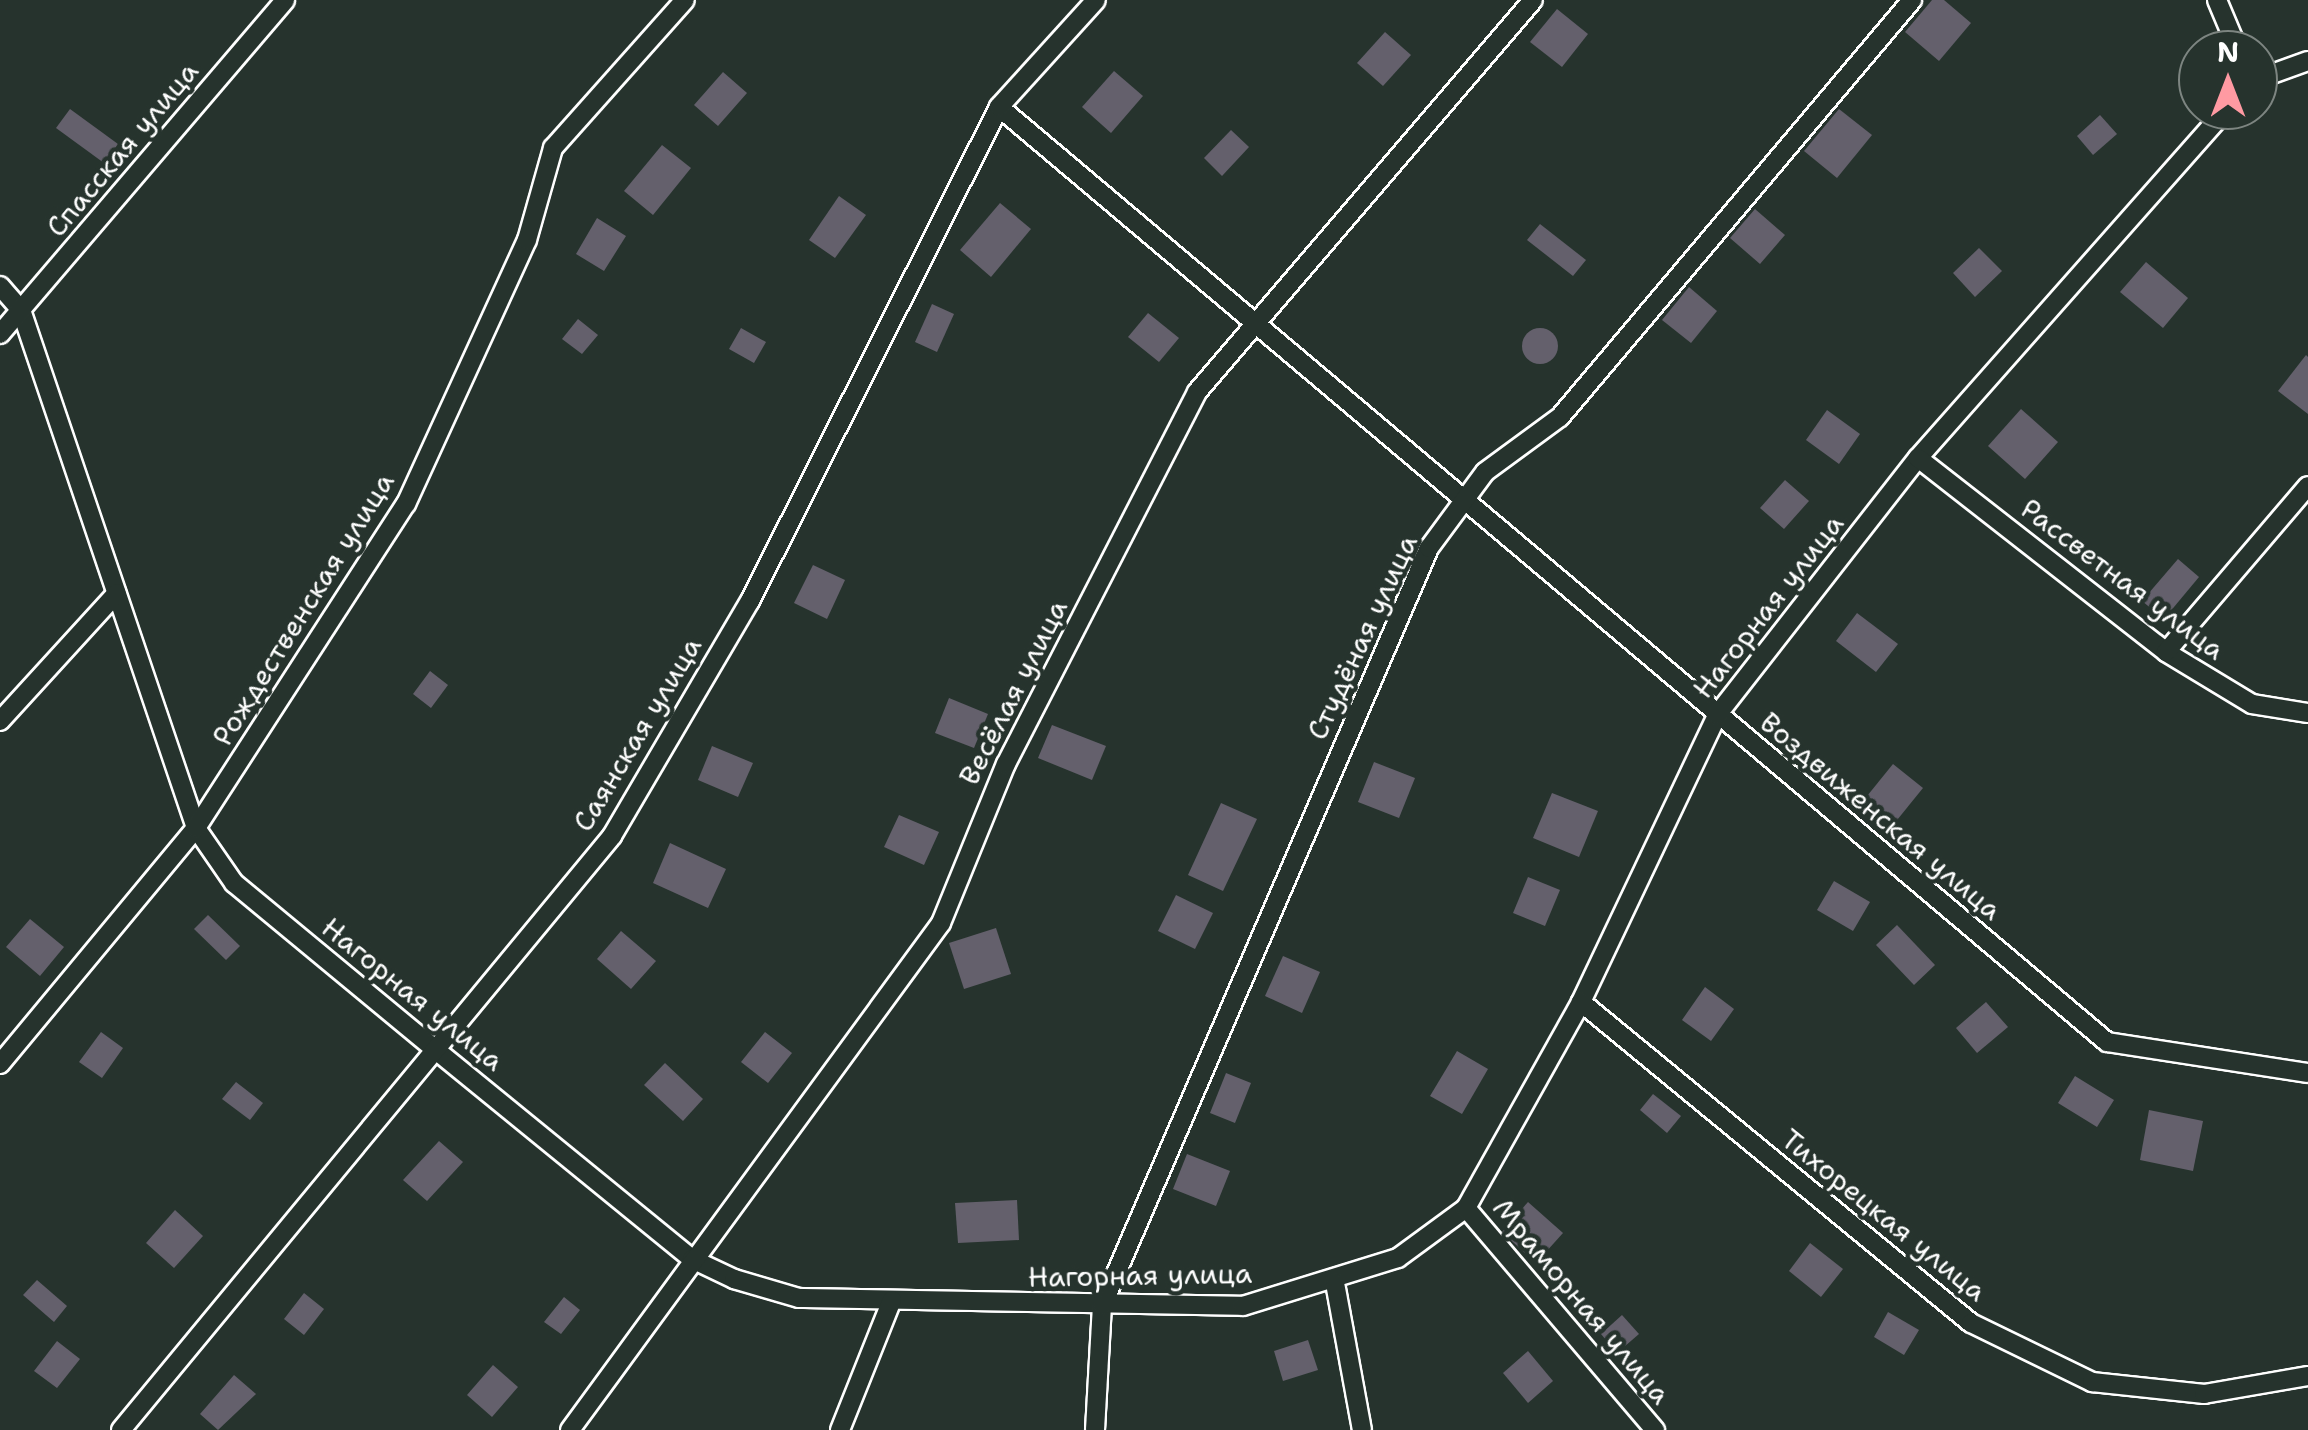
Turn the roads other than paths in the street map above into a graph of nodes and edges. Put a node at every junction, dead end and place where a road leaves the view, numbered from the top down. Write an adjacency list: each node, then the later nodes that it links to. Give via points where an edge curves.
1 (285, 0): 13 (street, Спасская улица)
2 (686, 0): 24 (street, Рождественская улица, via 553,148 528,240 406,504)
3 (1096, 0): 10 (street, Саянская улица)
4 (1533, 0): 14 (street, Весёлая улица)
5 (1912, 0): 18 (street, Студёная улица, via 1560,417 1485,472)
6 (2217, 0): 7 (street)
7 (2230, 30)
8 (2308, 62): 9 (street)
9 (2278, 72)
10 (999, 107): 14 (street, Воздвиженская улица); 26 (street, Саянская улица, via 750,601 622,819)
11 (2208, 130): 16 (street, Нагорная улица)
12 (0, 286): 13 (street, Нагорная улица)
13 (21, 310): 15 (street, Спасская улица); 19 (street, Нагорная улица)
14 (1249, 324): 18 (street, Воздвиженская улица); 30 (street, Весёлая улица, via 1197,392 1144,489 1006,764 941,923)
15 (0, 334)
16 (1918, 458): 20 (street, Рассветная улица); 22 (street, Нагорная улица)
17 (2308, 486): 20 (street)
18 (1462, 502): 22 (street, Воздвиженская улица); 33 (street, Студёная улица, via 1429,548)
19 (116, 593): 23 (street); 24 (street, Нагорная улица)
20 (2166, 652): 21 (street, Рассветная улица, via 2252,704)
21 (2308, 713)
22 (1716, 714): 25 (street, Нагорная улица); 28 (street, Воздвиженская улица, via 2106,1042)
23 (0, 721)
24 (196, 828): 26 (street, Нагорная улица, via 234,883); 27 (street, Рождественская улица)
25 (1581, 1002): 29 (street, Нагорная улица); 34 (street, Тихорецкая улица, via 1971,1323 2092,1382 2204,1394)
26 (437, 1050): 30 (street, Нагорная улица); 35 (street, Саянская улица)
27 (0, 1064)
28 (2308, 1073)
29 (1466, 1208): 31 (street, Нагорная улица, via 1398,1258); 40 (street, Мраморная улица)
30 (692, 1259): 32 (street, Нагорная улица, via 799,1298); 36 (street, Весёлая улица)
31 (1335, 1283): 33 (street, Нагорная улица, via 1242,1306); 39 (street)
32 (892, 1300): 33 (street, Нагорная улица); 37 (street)
33 (1102, 1306): 38 (street, Студёная улица)
34 (2308, 1376)
35 (121, 1430)
36 (570, 1430)
37 (840, 1430)
38 (1095, 1430)
39 (1362, 1430)
40 (1655, 1430)

